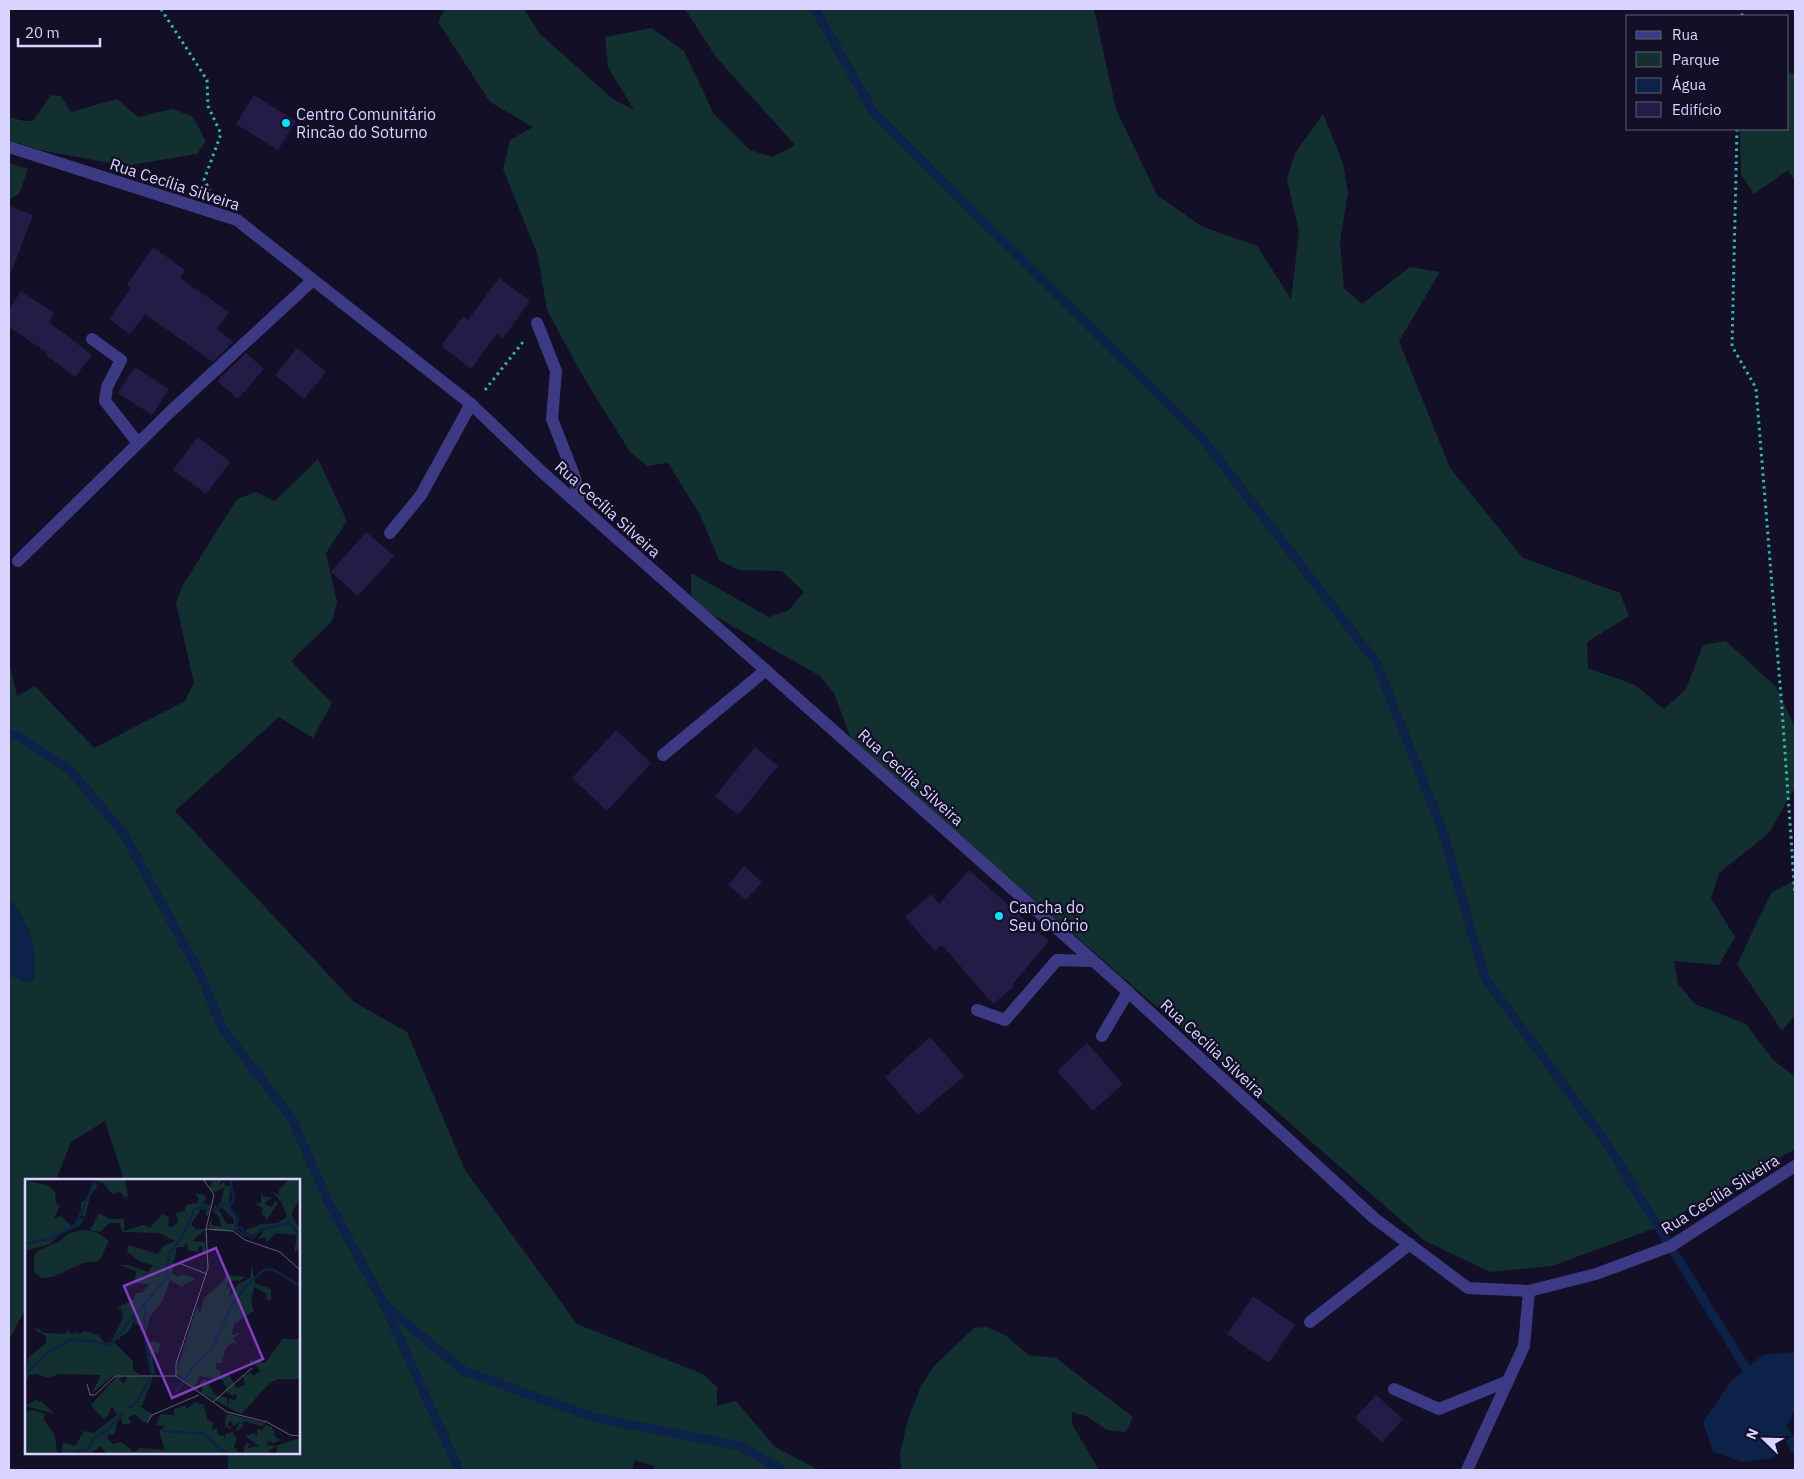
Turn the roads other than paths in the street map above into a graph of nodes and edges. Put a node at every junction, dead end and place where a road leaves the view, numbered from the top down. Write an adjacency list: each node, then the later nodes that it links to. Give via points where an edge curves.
1 (9, 147): 2 (street, Rua Cecília Silveira, via 237,220)
2 (313, 280): 5 (street, Rua Cecília Silveira); 6 (street)
3 (537, 323): 7 (street, via 556,371 552,420 575,478)
4 (92, 339): 6 (street, via 121,360 105,401)
5 (472, 404): 7 (street, Rua Cecília Silveira); 8 (street, via 422,495)
6 (138, 443): 9 (street)
7 (579, 504): 10 (street, Rua Cecília Silveira)
8 (390, 533)
9 (18, 561)
10 (766, 670): 11 (street); 12 (street, Rua Cecília Silveira)
11 (663, 755)
12 (1093, 960): 13 (street, Rua Cecília Silveira); 14 (street, via 1057,960 1004,1020)
13 (1128, 992): 15 (street); 17 (street, Rua Cecília Silveira, via 1374,1218)
14 (977, 1010)
15 (1102, 1036)
16 (1795, 1166): 18 (street, Rua Cecília Silveira, via 1671,1246 1596,1274)
17 (1410, 1244): 18 (street, Rua Cecília Silveira, via 1468,1288); 19 (street)
18 (1529, 1292): 20 (street, via 1524,1346)
19 (1310, 1322)
20 (1508, 1381): 21 (street, via 1439,1409); 22 (street)
21 (1394, 1389)
22 (1467, 1470)

